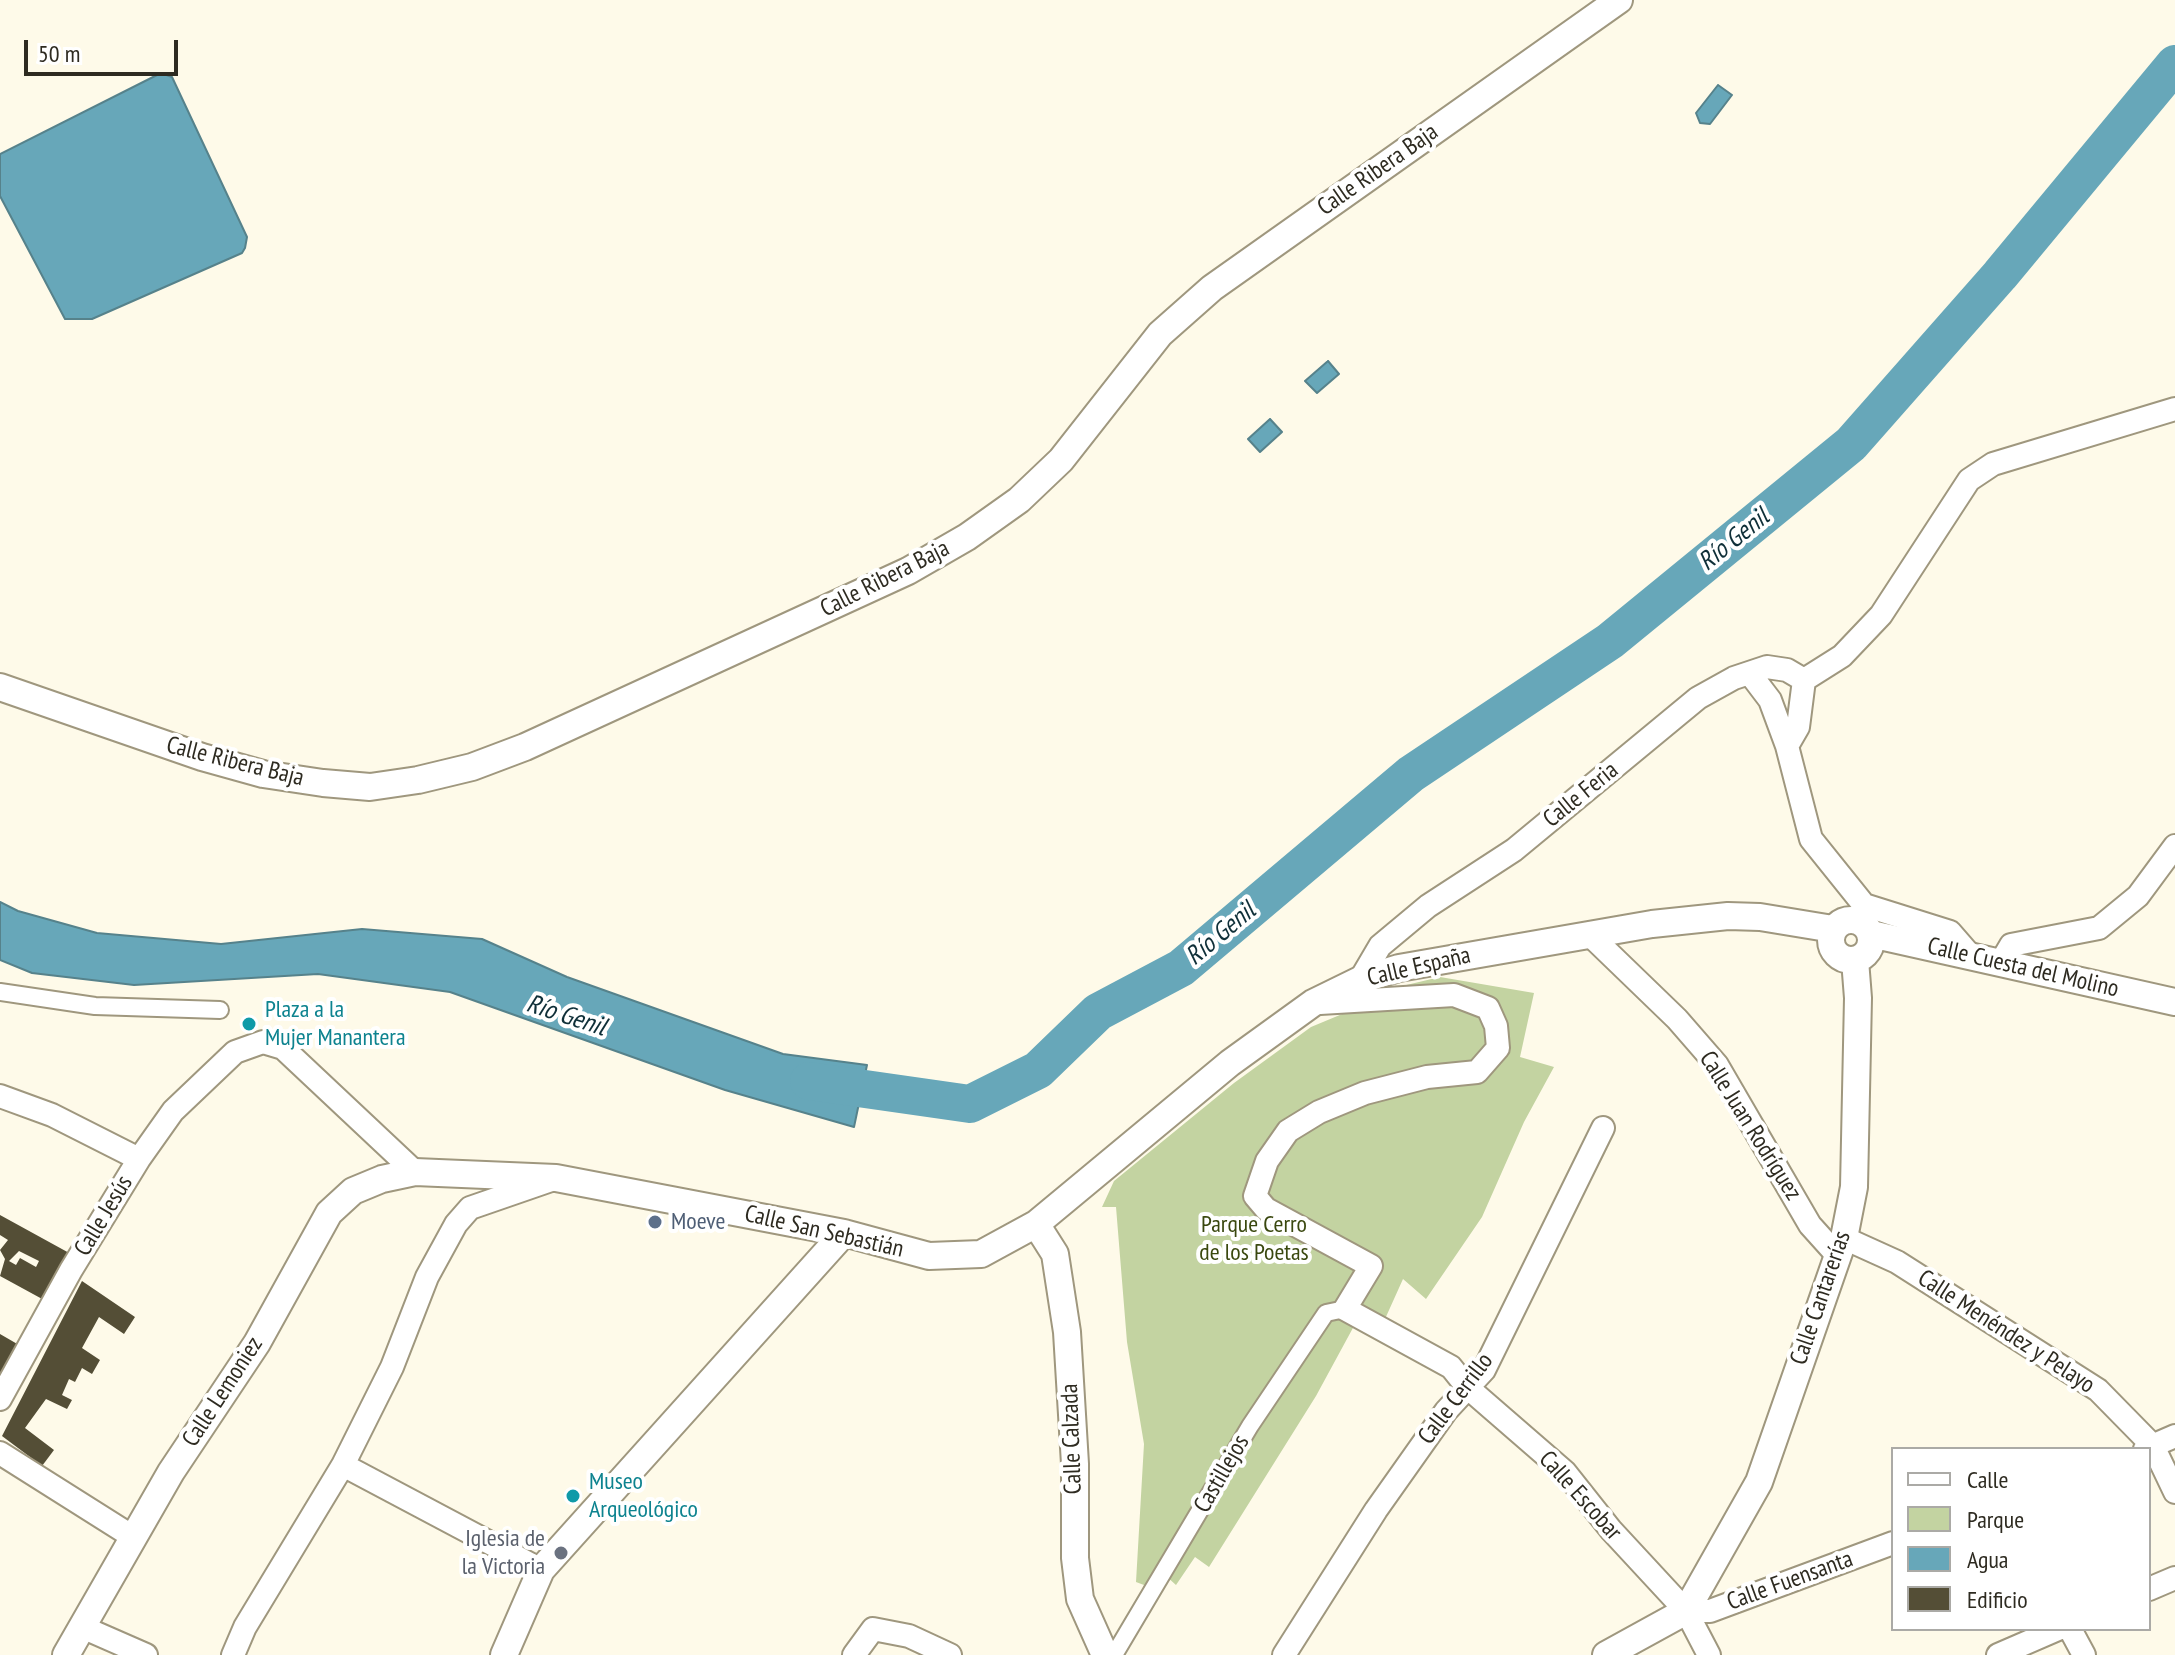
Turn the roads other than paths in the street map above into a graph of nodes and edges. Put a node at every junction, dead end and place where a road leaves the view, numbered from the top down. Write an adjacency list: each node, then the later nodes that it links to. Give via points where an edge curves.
1 (1619, 0): 5 (street, Calle Ribera Baja, via 1212,288 1160,334 1061,460 1019,500 967,537 908,571 525,747 418,780 370,787 323,783 202,757)
2 (2175, 409): 4 (street, via 1993,464 1969,480 1881,615 1842,656)
3 (1751, 675): 4 (street, Calle Feria, via 1767,667); 6 (street, via 1770,700); 14 (street, Calle Feria, via 1734,678 1698,698 1514,850 1428,906 1380,946)
4 (1804, 680): 6 (street, via 1798,727)
5 (0, 687)
6 (1787, 746): 11 (street, via 1811,839 1864,905 1950,932)
7 (2175, 846): 13 (street, via 2138,896 2099,928 2011,945)
8 (1833, 929): 9 (street, Calle España, via 1728,916); 10 (street, via 1850,919); 12 (street, via 1830,942 1836,954)
9 (1589, 934): 14 (street, Calle España, via 1399,968); 26 (street, Calle Juan Rodríguez, via 1717,1065 1810,1225)
10 (1871, 934): 11 (street, Calle Cuesta del Molino); 12 (street, via 1866,953)
11 (1970, 955): 13 (street, Calle Cuesta del Molino)
12 (1855, 960): 26 (street, Calle Cantarerías, via 1854,1187)
13 (2001, 962): 16 (street, Calle Cuesta del Molino)
14 (1360, 980): 17 (street, Calle España)
15 (0, 992): 18 (street, via 95,1006)
16 (2175, 1002)
17 (1313, 1003): 24 (street, Calle España, via 1153,1123); 27 (street, via 1454,995 1488,1008 1497,1037 1498,1048 1477,1072 1427,1077 1319,1112 1288,1131 1267,1161 1255,1196 1266,1209 1371,1266)
18 (220, 1010)
19 (0, 1096): 21 (street, via 52,1115)
20 (1603, 1128): 28 (street, Calle Cerrillo, via 1484,1370)
21 (139, 1159): 22 (street, Calle Jesús, via 173,1111 211,1071 235,1052 263,1042 283,1048); 29 (street, Calle Jesús)
22 (415, 1172): 23 (street, Calle San Sebastián); 37 (street, Calle Lemoniez, via 353,1191 329,1213 257,1343)
23 (556, 1178): 25 (street, Calle San Sebastián); 35 (street, via 470,1208 456,1224)
24 (1036, 1224): 25 (street, Calle San Sebastián, via 997,1248 962,1256 929,1256); 52 (street, Calle Calzada, via 1055,1254 1067,1332 1080,1599)
25 (844, 1233): 39 (street)
26 (1840, 1246): 31 (street, Calle Menéndez y Pelayo, via 1897,1262 2098,1390); 42 (street, Calle Cantarerías, via 1759,1482)
27 (1345, 1309): 28 (street, Calle Escobar, via 1451,1367); 53 (street, Castillejos, via 1326,1313 1250,1426)
28 (1467, 1387): 42 (street, Calle Escobar, via 1565,1472); 54 (street, Calle Cerrillo, via 1376,1510)
29 (0, 1399)
30 (2175, 1436): 32 (street)
31 (2148, 1447)
32 (2151, 1447)
33 (2151, 1451): 36 (street, Calle Menéndez y Pelayo)
34 (0, 1453): 37 (street)
35 (343, 1465): 39 (street); 48 (street)
36 (2175, 1492)
37 (133, 1537): 43 (street, Calle Lemoniez)
38 (1891, 1544): 42 (street, Calle Fuensanta, via 1710,1611)
39 (541, 1570): 49 (street)
40 (2175, 1578): 41 (street)
41 (2151, 1588)
42 (1686, 1611): 55 (street); 56 (street, Calle Escobar)
43 (82, 1627): 46 (street, Calle Lemoniez); 47 (street)
44 (2053, 1631): 57 (street)
45 (2071, 1631): 58 (street)
46 (66, 1655)
47 (146, 1655)
48 (233, 1655)
49 (504, 1655)
50 (854, 1655): 51 (street, via 873,1629 909,1636)
51 (950, 1655)
52 (1105, 1655)
53 (1114, 1655)
54 (1284, 1655)
55 (1606, 1655)
56 (1709, 1655)
57 (1998, 1655)
58 (2084, 1655)

